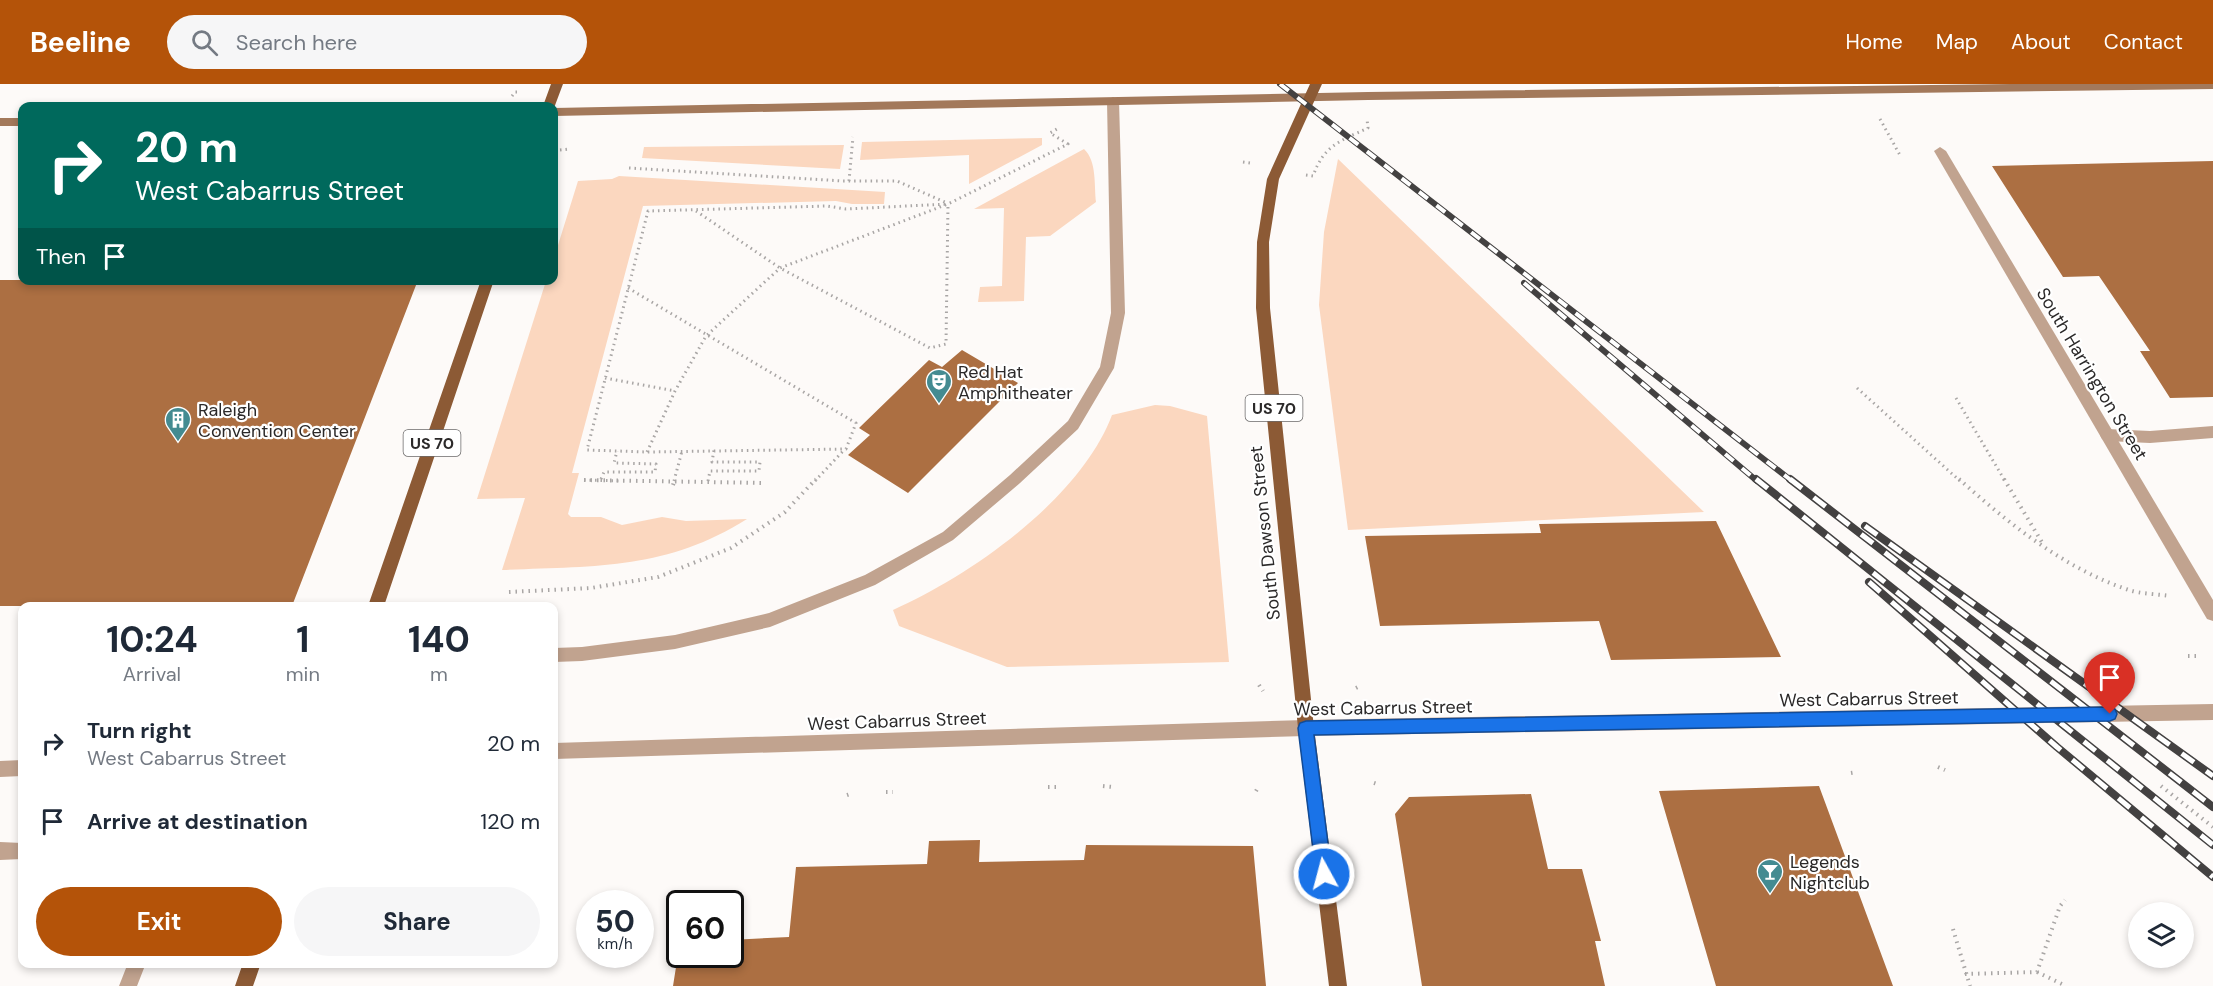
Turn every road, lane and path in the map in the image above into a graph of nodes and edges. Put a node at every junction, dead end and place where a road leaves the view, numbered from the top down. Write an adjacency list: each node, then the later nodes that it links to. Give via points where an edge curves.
1 (557, 84): 7 (main road)
2 (2213, 85): 3 (main road)
3 (1314, 91): 6 (main road); 57 (main road, South Dawson Street / US 70, via 1273,179 1263,242 1263,308)
4 (519, 92): 5 (path)
5 (512, 96)
6 (1113, 101): 8 (main road); 51 (street, via 1118,313 1107,368 1073,424 948,536 870,580 760,623 675,642)
7 (550, 102)
8 (558, 112)
9 (1880, 120): 18 (path)
10 (0, 122): 11 (main road)
11 (18, 122)
12 (1368, 128): 22 (path, via 1325,150 1313,176)
13 (1057, 129): 24 (path, via 1050,133 1068,144)
14 (853, 137): 23 (path)
15 (569, 149): 16 (path)
16 (560, 150)
17 (1940, 152): 35 (street, South Harrington Street)
18 (1901, 157)
19 (1243, 162): 20 (path)
20 (1250, 163)
21 (629, 168): 23 (path)
22 (1306, 175)
23 (849, 181): 24 (path, via 897,180)
24 (948, 204): 25 (path); 26 (path); 26 (path, via 946,344 930,348)
25 (694, 210): 26 (path); 28 (path, via 648,211)
26 (780, 268): 29 (path)
27 (486, 285): 49 (main road, US 70)
28 (628, 288): 29 (path); 30 (path)
29 (706, 336): 32 (path); 36 (path, via 856,423)
30 (605, 378): 32 (path); 38 (path, via 587,450)
31 (1857, 388): 46 (path, via 1955,476)
32 (675, 391): 40 (path)
33 (1956, 398): 46 (path)
34 (2213, 432): 35 (street, via 2150,437)
35 (2107, 435): 48 (street, South Harrington Street)
36 (846, 448): 37 (path); 47 (path, via 785,512 731,548 658,577 591,588)
37 (714, 450): 39 (path); 43 (path, via 712,462 760,462 759,471 710,471)
38 (617, 451): 40 (path); 41 (path, via 614,463 656,464 655,472 604,472)
39 (682, 451): 40 (path); 44 (path)
40 (647, 452)
41 (601, 479): 42 (path); 44 (path)
42 (584, 480)
43 (708, 481): 44 (path); 45 (path)
44 (674, 483)
45 (765, 483)
46 (2044, 546): 48 (path, via 2122,588 2152,596)
47 (509, 592)
48 (2202, 596): 50 (street, South Harrington Street)
49 (377, 602)
50 (2213, 614)
51 (558, 655)
52 (2188, 656): 53 (path)
53 (2196, 656)
54 (1259, 685): 55 (path)
55 (1263, 691)
56 (2213, 712): 57 (street, West Cabarrus Street)
57 (1306, 728): 58 (street, West Cabarrus Street); 85 (main road, South Dawson Street / US 70)
58 (558, 751)
59 (1938, 767): 62 (path)
60 (18, 768): 61 (street)
61 (0, 769)
62 (1945, 770)
63 (1374, 783): 64 (path)
64 (1380, 785)
65 (1103, 786): 70 (path)
66 (1259, 786): 71 (path)
67 (2161, 786): 74 (path)
68 (1048, 787): 69 (path)
69 (1058, 787)
70 (1113, 787)
71 (1256, 791)
72 (886, 792): 73 (path)
73 (893, 792)
74 (2213, 827)
75 (0, 851): 76 (street)
76 (18, 851)
77 (2065, 900): 81 (path)
78 (1953, 929): 82 (path)
79 (135, 968): 83 (street)
80 (250, 968): 84 (main road)
81 (2037, 972): 82 (path); 87 (path)
82 (1965, 974): 86 (path)
83 (128, 986)
84 (244, 986)
85 (1338, 986)
86 (1970, 986)
87 (2066, 986)

